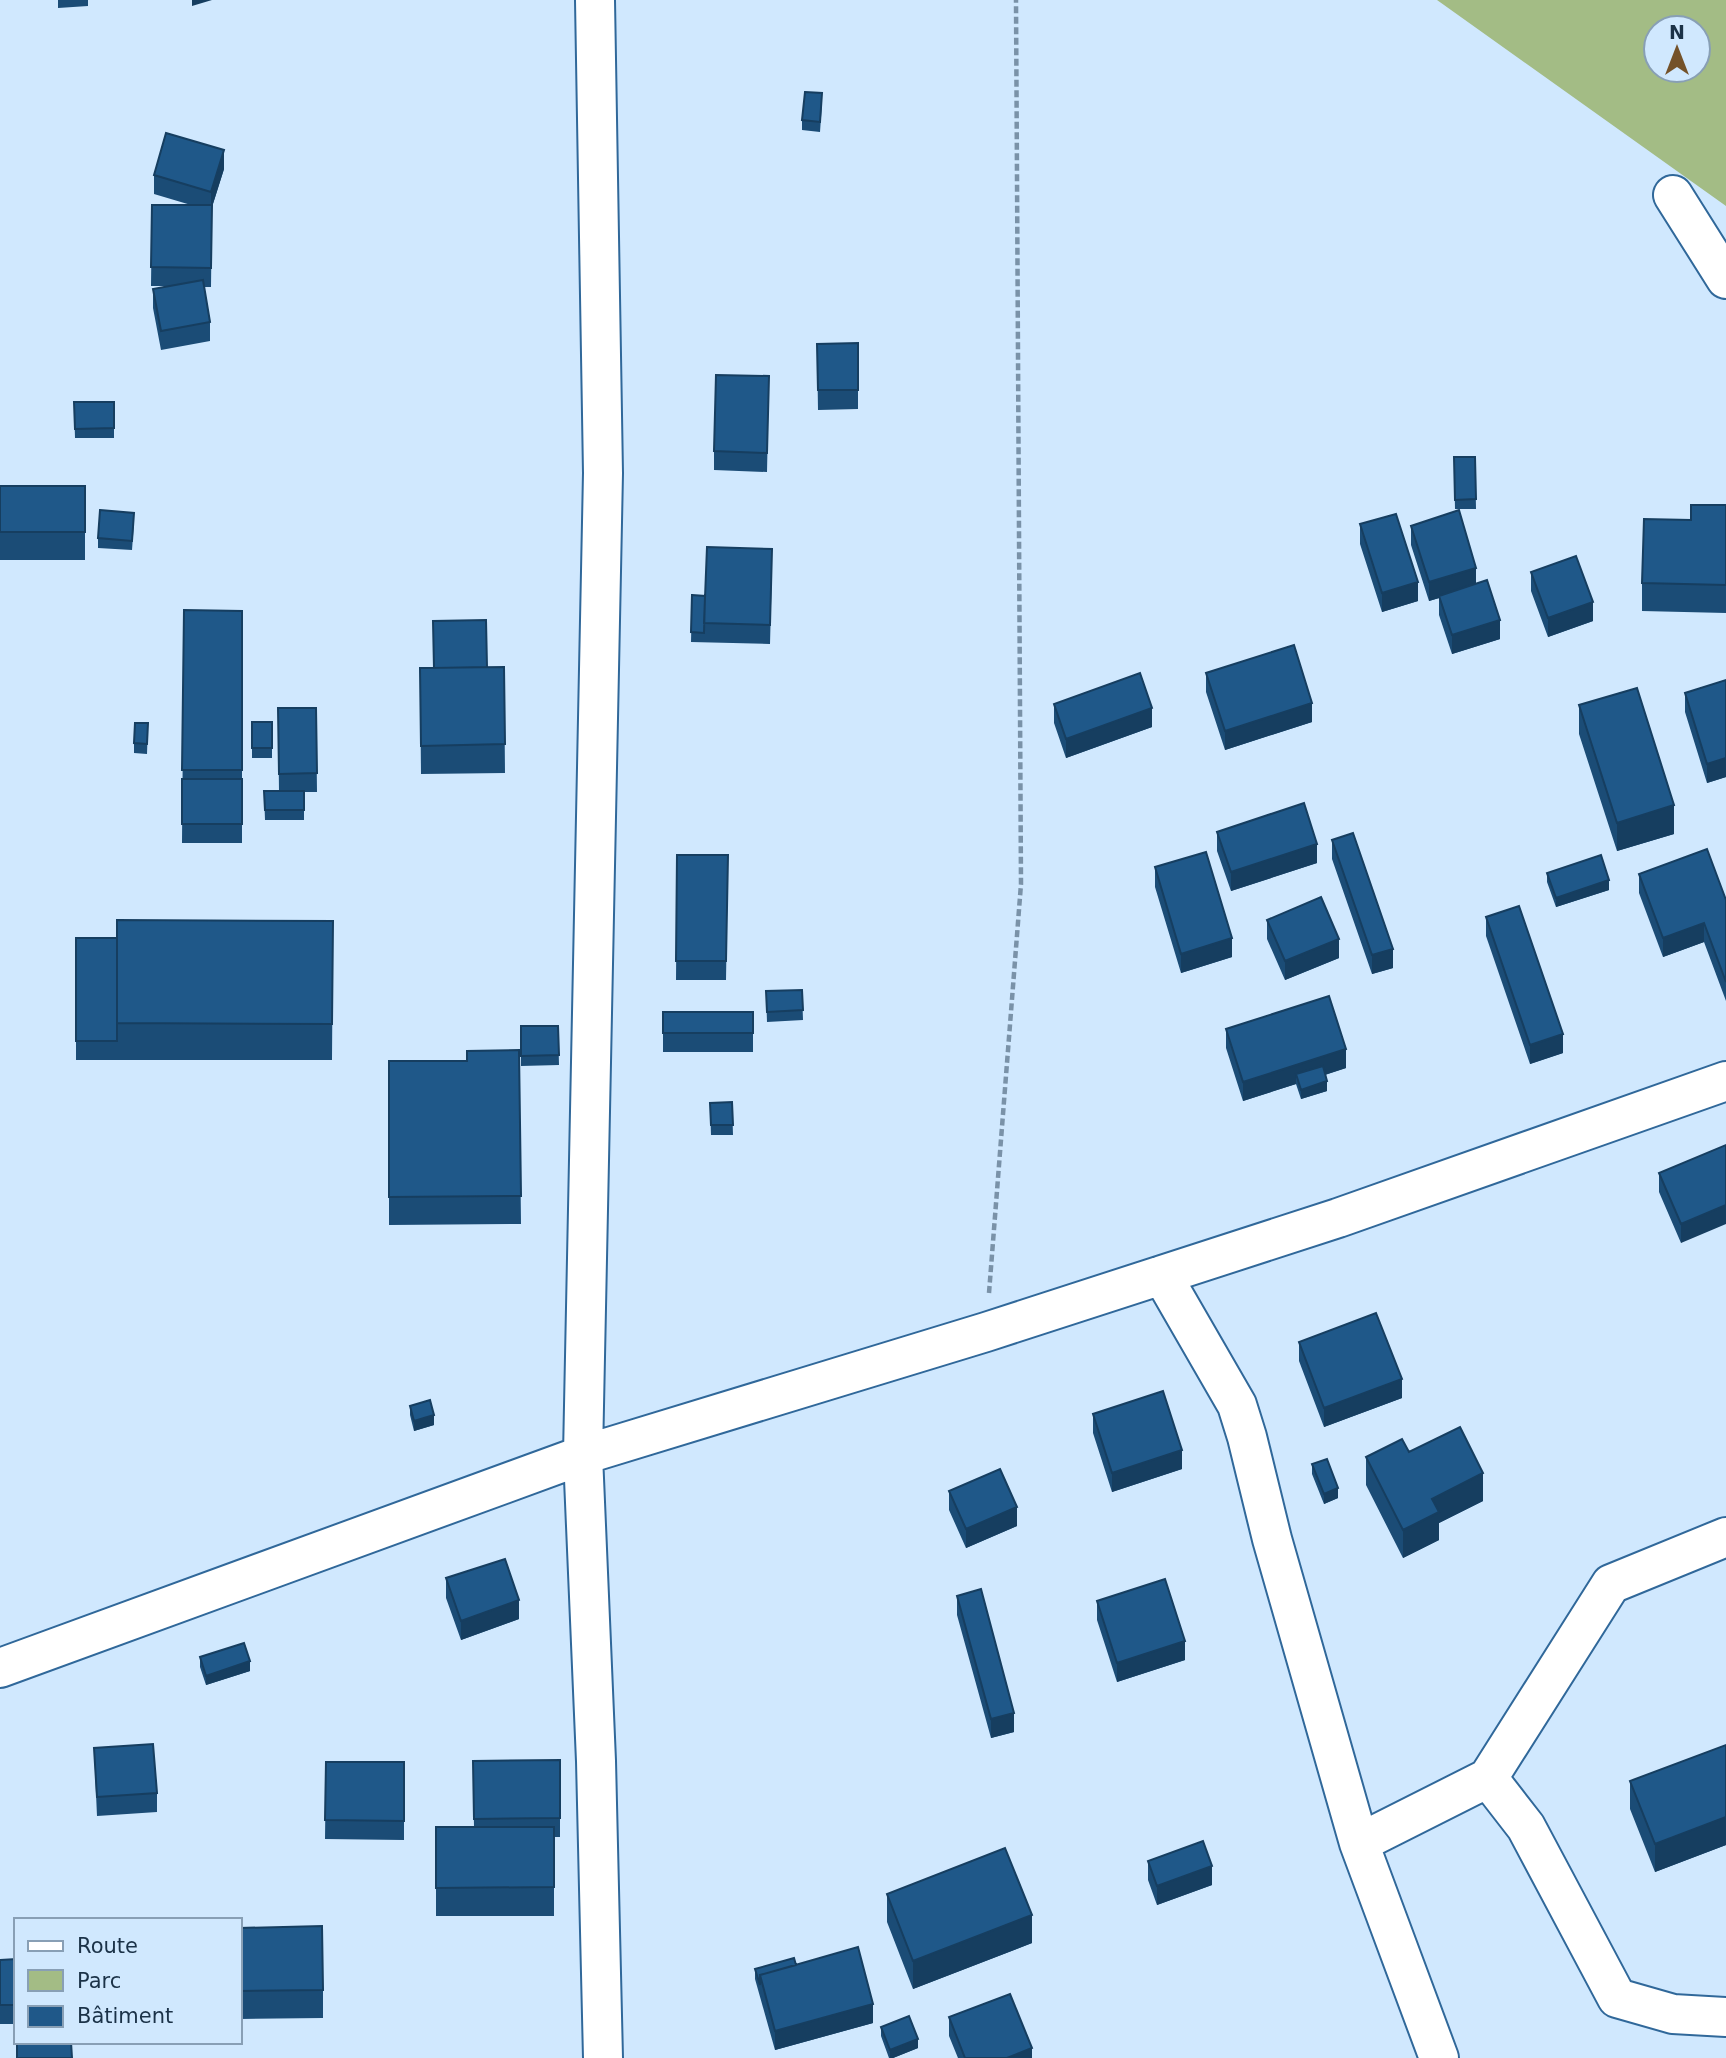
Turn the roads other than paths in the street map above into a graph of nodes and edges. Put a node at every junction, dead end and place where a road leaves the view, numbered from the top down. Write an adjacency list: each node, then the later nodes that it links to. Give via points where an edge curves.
1 (595, 0): 6 (street, via 603,474)
2 (1673, 195): 3 (street)
3 (1726, 279)
4 (1726, 1081): 5 (street)
5 (1162, 1275): 6 (street); 10 (street, via 1237,1405)
6 (583, 1455): 8 (street); 12 (street)
7 (1726, 1537): 9 (street, via 1611,1584)
8 (0, 1668)
9 (1488, 1778): 10 (street); 11 (street, via 1526,1827 1617,1998 1673,2014)
10 (1359, 1843): 13 (street)
11 (1726, 2017)
12 (603, 2058)
13 (1439, 2058)

